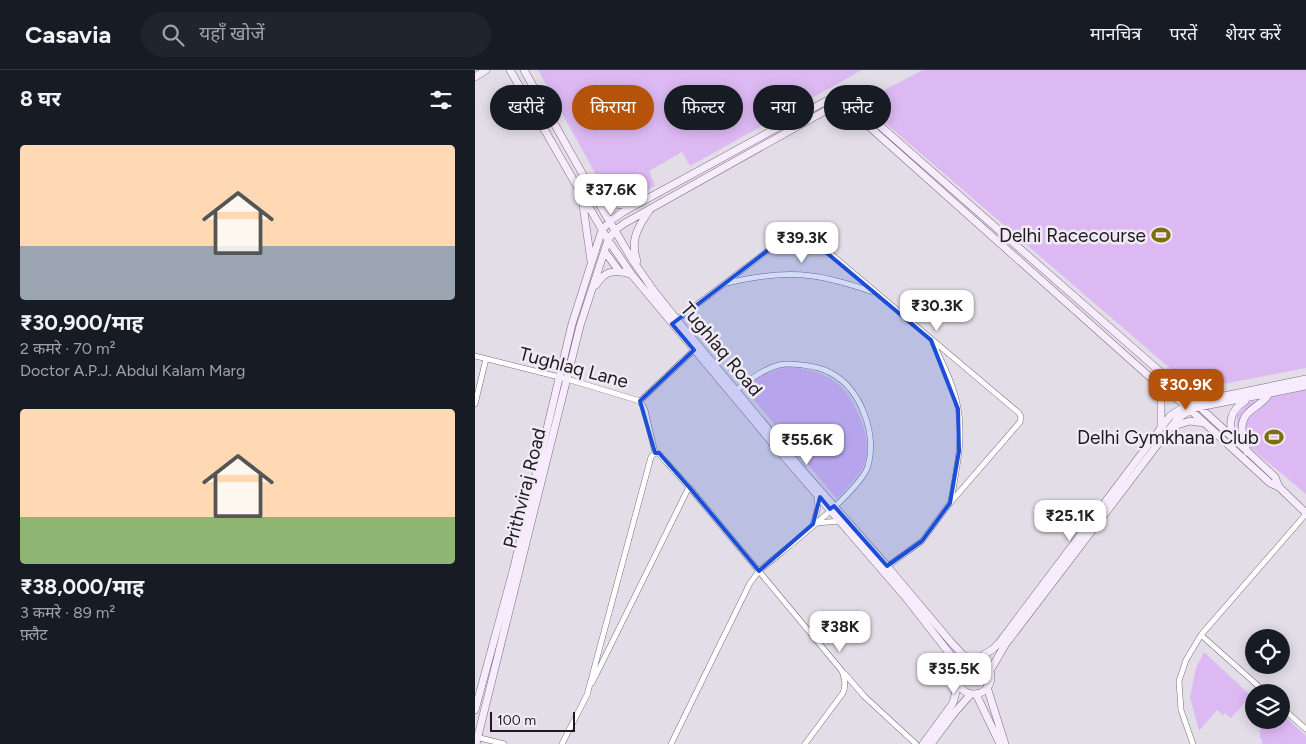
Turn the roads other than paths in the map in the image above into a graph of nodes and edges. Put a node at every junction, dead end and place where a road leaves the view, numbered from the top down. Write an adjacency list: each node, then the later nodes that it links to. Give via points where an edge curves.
1 (486, 70): 4 (main road)
2 (511, 70): 8 (main road, Tughlaq Road)
3 (524, 70): 7 (main road, Tughlaq Road)
4 (475, 77)
5 (693, 174): 6 (main road); 9 (main road); 32 (main road, via 829,100 840,98 854,103)
6 (697, 183): 10 (main road); 31 (main road, via 832,107 846,106)
7 (592, 191): 9 (main road, via 618,206); 11 (main road, Tughlaq Road)
8 (581, 194): 12 (main road, Tughlaq Road); 16 (main road)
9 (641, 203): 11 (main road)
10 (651, 209): 13 (main road); 17 (main road, via 640,223 635,237)
11 (610, 221): 12 (main road, Prithviraj Road); 13 (main road, Tughlaq Road)
12 (603, 230): 14 (main road, Tughlaq Road); 16 (main road, Prithviraj Road)
13 (615, 230): 14 (main road); 17 (main road, Tughlaq Road)
14 (608, 240): 15 (main road, Prithviraj Road); 19 (main road, Tughlaq Road)
15 (605, 252): 18 (main road); 21 (main road, Prithviraj Road)
16 (591, 264): 28 (main road, Prithviraj Road, via 572,324)
17 (640, 270): 23 (main road, Tughlaq Road)
18 (620, 272): 19 (main road); 21 (main road, via 607,273)
19 (632, 275): 23 (main road, Tughlaq Road)
20 (725, 284): 22 (street, via 799,274 838,280); 22 (street, via 797,228); 23 (street)
21 (592, 291): 28 (main road, Prithviraj Road)
22 (875, 293): 24 (street)
23 (674, 322): 25 (main road, Tughlaq Road); 33 (main road, Tughlaq Road)
24 (931, 340): 52 (street, via 948,374 958,409 959,451); 52 (street, via 1021,417)
25 (694, 350): 33 (main road, Tughlaq Road); 37 (street)
26 (475, 356): 27 (street, Tughlaq Lane)
27 (486, 359): 28 (street, Tughlaq Lane); 39 (street)
28 (563, 379): 37 (street, Tughlaq Lane); 69 (main road, Prithviraj Road); 73 (main road, Prithviraj Road)
29 (1306, 379): 35 (main road)
30 (1306, 386): 34 (main road)
31 (1161, 387): 41 (main road); 44 (main road)
32 (1177, 387): 35 (main road); 38 (main road)
33 (734, 393): 51 (main road, Tughlaq Road); 53 (main road, Tughlaq Road); 53 (street, via 766,370 791,363 816,367 845,384 864,414 870,431 870,450 867,467 860,479)
34 (1269, 394): 36 (main road); 47 (main road, via 1244,418 1242,435)
35 (1219, 397): 38 (main road)
36 (1250, 398): 40 (main road); 45 (main road, via 1233,411)
37 (641, 401): 48 (street, Tughlaq Lane)
38 (1193, 401): 40 (main road); 41 (main road)
39 (475, 404)
40 (1199, 407): 41 (main road); 45 (main road)
41 (1187, 408): 42 (main road); 43 (main road); 44 (main road, via 1170,416)
42 (1204, 423): 43 (main road, via 1190,421); 50 (main road, via 1269,484)
43 (1171, 427): 46 (main road)
44 (1161, 428): 46 (main road)
45 (1233, 439): 47 (main road)
46 (1156, 441): 60 (main road, via 999,643); 63 (main road, via 1005,645)
47 (1247, 452): 50 (main road, via 1275,477)
48 (655, 453): 49 (street, via 661,455); 68 (street, via 651,457)
49 (689, 487): 58 (street); 68 (street)
50 (1279, 487): 54 (main road)
51 (817, 495): 53 (main road, Tughlaq Road); 56 (street, via 818,507)
52 (950, 503): 57 (street, via 922,540)
53 (832, 507): 55 (main road, Tughlaq Road); 56 (street); 57 (main road, Tughlaq Road)
54 (1306, 514): 59 (street)
55 (840, 521): 56 (street); 57 (main road, Tughlaq Road)
56 (813, 524): 58 (street)
57 (885, 568): 60 (main road, Tughlaq Road, via 962,654); 62 (main road, Tughlaq Road, via 953,658)
58 (759, 571): 61 (street); 76 (street, via 750,583)
59 (1201, 635): 65 (street); 83 (street, via 1186,660 1179,681 1181,710)
60 (974, 660): 62 (main road, via 964,663); 63 (main road, via 983,662)
61 (842, 671): 77 (street, via 845,679 843,693); 78 (street)
62 (957, 671): 64 (main road)
63 (990, 671): 66 (main road, via 991,681)
64 (958, 684): 67 (main road, via 963,691); 70 (main road)
65 (1256, 684)
66 (987, 687): 67 (main road); 82 (main road)
67 (973, 694): 70 (main road); 81 (main road)
68 (587, 695): 75 (street)
69 (475, 710)
70 (952, 710): 79 (main road); 80 (main road)
71 (1290, 715): 72 (street)
72 (1306, 729)
73 (476, 740): 74 (street)
74 (504, 744)
75 (562, 744)
76 (671, 744)
77 (805, 744)
78 (916, 744)
79 (923, 744)
80 (931, 744)
81 (1000, 744)
82 (1005, 744)
83 (1193, 744)

